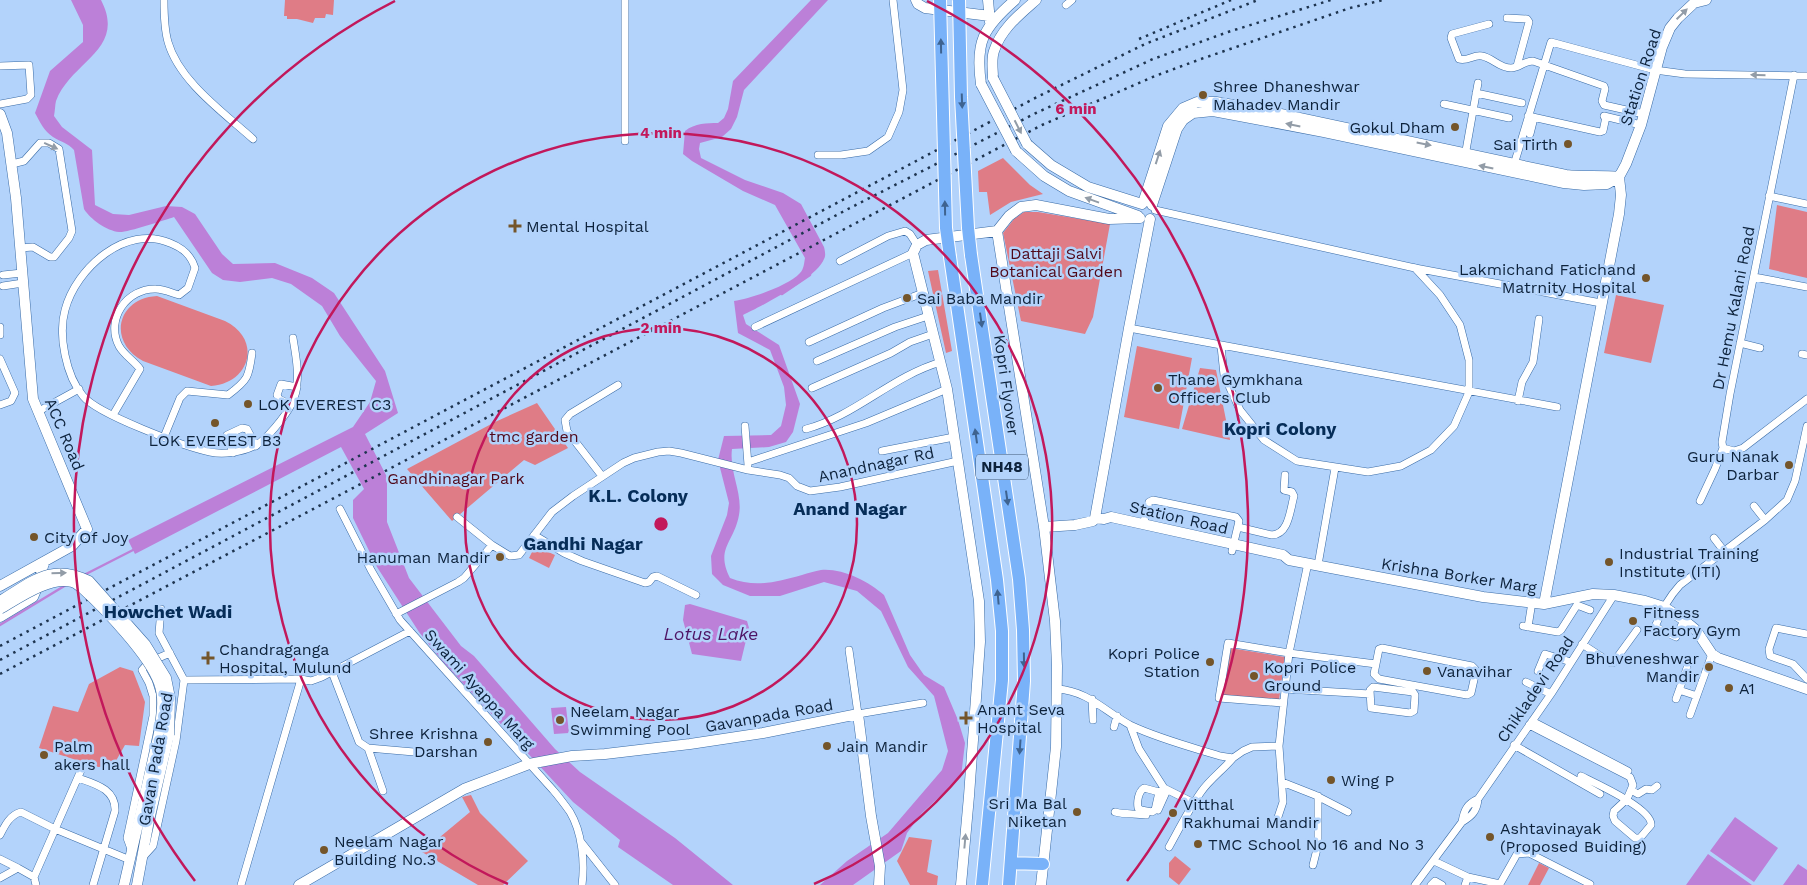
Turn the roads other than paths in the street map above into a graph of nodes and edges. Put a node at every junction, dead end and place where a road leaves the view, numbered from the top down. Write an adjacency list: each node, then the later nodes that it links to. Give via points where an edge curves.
1 (164, 0): 35 (street, via 168,43 183,73)
2 (625, 0): 36 (street)
3 (893, 0): 37 (street, via 903,90 899,112 888,137 868,151)
4 (916, 0): 14 (street, via 925,8)
5 (940, 0): 219 (highway, NH48, one-way to 5, bridge, via 1002,680 1002,631 946,228)
6 (959, 0): 201 (highway, Kopri Flyover / NH48, one-way to 201, bridge, via 967,209 1023,630 1024,681)
7 (988, 0): 14 (street)
8 (1015, 0): 14 (street)
9 (1036, 0): 16 (street)
10 (1072, 0): 12 (street)
11 (1706, 0): 20 (street, Station Road, one-way to 11, via 1670,28 1694,3)
12 (1066, 6)
13 (1507, 18): 19 (street, via 1527,19 1529,22)
14 (990, 20): 16 (street); 44 (street, one-way to 14, bridge, via 1069,191 1044,176 1016,150 981,84 978,63)
15 (1489, 24): 19 (street, via 1452,34 1459,59 1463,61 1482,56 1500,66)
16 (1004, 30): 44 (street, one-way to 44, bridge, via 993,52 993,78 1027,144 1051,166 1088,187)
17 (1543, 65): 19 (street, via 1530,61); 20 (street, via 1549,45 1554,42); 30 (street, via 1604,86 1604,104); 31 (street)
18 (0, 66): 26 (street, via 29,65 31,95 27,99)
19 (1517, 66)
20 (1656, 70): 21 (street, one-way to 20, via 1685,74); 30 (street, Station Road)
21 (1794, 75): 22 (street); 42 (street, Dr Hemu Kalani Road)
22 (1807, 76)
23 (1478, 83): 24 (street)
24 (1476, 93): 25 (street); 28 (street)
25 (1522, 103)
26 (0, 104)
27 (1444, 104): 28 (street)
28 (1473, 110): 32 (street); 38 (street)
29 (0, 114): 39 (street, ACC Road)
30 (1644, 114): 33 (street, Station Road)
31 (1531, 117): 33 (street, via 1602,132 1605,117); 34 (street); 40 (street)
32 (1509, 118)
33 (1641, 125): 41 (street, Station Road)
34 (1530, 134)
35 (253, 139)
36 (625, 141)
37 (818, 155)
38 (1465, 157): 40 (street); 44 (street, via 1197,102 1183,108 1173,128)
39 (12, 164): 46 (street, ACC Road); 46 (street, one-way to 46, via 24,161 40,143 49,143 59,150 72,231 54,257 33,247)
40 (1513, 168): 41 (street, via 1565,179)
41 (1619, 178): 56 (street, via 1619,214)
42 (1769, 196): 43 (street); 51 (street, Dr Hemu Kalani Road)
43 (1807, 204)
44 (1146, 211): 45 (street, via 1109,219 1036,205 1020,207); 49 (street); 61 (street)
45 (998, 231): 47 (street, via 926,240); 109 (street)
46 (20, 248): 52 (street, ACC Road)
47 (915, 249): 48 (street, via 910,234 905,231 888,236); 55 (street); 59 (street)
48 (840, 261)
49 (1415, 268): 56 (street); 78 (street, via 1440,294 1460,325 1469,360)
50 (1, 275): 52 (street); 53 (street, via 6,280)
51 (1754, 277): 54 (street); 66 (street, Dr Hemu Kalani Road)
52 (23, 278): 53 (street); 84 (street, ACC Road, via 33,399)
53 (1, 287)
54 (1807, 287)
55 (923, 293): 57 (street); 65 (street)
56 (1601, 303): 125 (street)
57 (928, 316): 62 (street); 71 (street)
58 (1539, 319): 80 (street, via 1533,362 1522,382)
59 (755, 327)
60 (0, 328): 63 (street)
61 (1129, 328): 67 (street); 106 (street)
62 (933, 334): 72 (street); 75 (street)
63 (0, 335)
64 (293, 338): 74 (street)
65 (809, 342)
66 (1740, 343): 68 (street); 92 (street, Dr Hemu Kalani Road, via 1722,442)
67 (1222, 346): 78 (street); 98 (street, via 1224,375 1240,410 1264,440 1297,461)
68 (1760, 348)
69 (252, 353): 90 (street, via 250,374 228,395 187,391 180,398)
70 (0, 359): 81 (street, via 15,393 11,401)
71 (817, 361)
72 (941, 362): 77 (street); 88 (street, via 925,367 841,416)
73 (618, 385): 101 (street, via 564,420 567,431)
74 (297, 387): 82 (street); 82 (street, via 281,384 277,395)
75 (812, 388)
76 (79, 389): 84 (street); 85 (street, via 84,398); 85 (street, via 66,361 63,334 64,310 72,290 100,258 117,245 141,238 155,238 179,246 189,254 195,268 188,288 179,295 156,289 136,292 122,304 116,317 114,333 119,346 140,369)
77 (947, 389): 89 (street); 97 (street, via 857,426)
78 (1468, 392): 80 (street); 98 (street, via 1454,426 1431,450 1401,466 1368,472)
79 (1807, 399): 92 (street, via 1743,448 1734,451)
80 (1518, 401): 83 (street)
81 (0, 405)
82 (292, 405): 91 (street)
83 (1557, 408)
84 (39, 411): 117 (street, ACC Road, via 87,529 72,546)
85 (113, 415): 90 (street)
86 (745, 426): 97 (street)
87 (1807, 426): 95 (street)
88 (806, 430)
89 (954, 436): 93 (street); 96 (street)
90 (164, 437): 94 (street, via 211,452)
91 (256, 446): 94 (street); 94 (street, via 247,429 242,428 227,435)
92 (1724, 448): 102 (street)
93 (882, 451)
94 (233, 453)
95 (1804, 453): 107 (street, via 1787,500)
96 (958, 461): 99 (street, Anandnagar Rd, via 810,491 789,478); 218 (street, one-way to 96, via 980,642 979,601)
97 (748, 462): 99 (street)
98 (1335, 468): 118 (street)
99 (748, 470): 101 (street, Anandnagar Rd, via 669,451 634,458)
100 (1285, 475): 110 (street, via 1283,488 1294,496 1284,529 1272,535)
101 (602, 476): 112 (street, Anandnagar Rd, via 552,512)
102 (1700, 501)
103 (1754, 506): 107 (street)
104 (340, 508): 130 (street, Swami Ayappa Marg)
105 (457, 517): 114 (street)
106 (1100, 518): 108 (street, Station Road); 109 (street, Station Road, via 1087,523); 111 (street, via 1110,524)
107 (1765, 520): 116 (street)
108 (1143, 525): 110 (street, via 1149,502 1153,500 1236,517); 111 (street, Station Road)
109 (1044, 527): 150 (street, via 1055,621)
110 (1238, 527): 115 (street)
111 (1158, 531): 115 (street, Station Road)
112 (534, 535): 114 (street, Anandnagar Rd, via 515,557); 120 (street, via 582,561 645,583 658,576)
113 (1714, 538): 116 (street)
114 (492, 545): 130 (street, via 464,578)
115 (1233, 548): 118 (street, Station Road, via 1283,555 1289,560)
116 (1724, 551): 126 (street, via 1680,585)
117 (44, 562): 119 (street); 131 (street, via 33,597)
118 (1313, 564): 124 (street, Krishna Borker Marg, via 1483,597); 139 (street)
119 (0, 586)
120 (696, 595)
121 (1614, 596): 122 (street, Krishna Borker Marg, via 1593,594); 126 (street, Krishna Borker Marg); 136 (street, Chikladevi Road)
122 (1579, 600): 124 (street, via 1559,631 1526,627); 125 (street, Krishna Borker Marg); 129 (street)
123 (0, 601): 167 (street, one-way to 167, bridge, via 49,574 64,572 89,581 145,644 166,678 170,698)
124 (1532, 602): 125 (street, Krishna Borker Marg)
125 (1544, 604)
126 (1664, 607): 132 (street); 132 (street, via 1656,628 1676,637)
127 (0, 609): 167 (street, bridge, via 45,585 73,582 82,588 134,644 159,683)
128 (161, 609): 138 (street, Gavan Pada Road, via 160,633)
129 (1590, 610)
130 (396, 614): 134 (street, Swami Ayappa Marg)
131 (0, 617)
132 (1684, 620): 140 (street, via 1696,630)
133 (1637, 630): 136 (street, via 1611,663)
134 (410, 631): 145 (street); 174 (street, Swami Ayappa Marg)
135 (1807, 634): 149 (street, via 1778,627 1774,630 1769,649 1770,656 1793,664)
136 (1582, 644): 141 (street, Chikladevi Road)
137 (849, 650): 160 (street)
138 (170, 653): 147 (street, Gavan Pada Road); 197 (street, via 149,662 142,670 153,696 153,716 127,838)
139 (1289, 653): 142 (street); 151 (street); 159 (street, via 1228,643 1219,698)
140 (1712, 654): 149 (street, via 1722,660); 155 (street)
141 (1570, 662): 144 (street, via 1545,654); 154 (street, Chikladevi Road)
142 (1376, 664): 142 (street, via 1374,674 1379,679 1467,696 1471,693 1476,672 1472,666 1382,648)
143 (1687, 668): 152 (street)
144 (1538, 671)
145 (332, 672): 146 (street, via 311,681); 169 (street, via 359,742)
146 (301, 679): 147 (street); 213 (street)
147 (184, 680): 198 (street, Gavan Pada Road, via 176,740 153,846)
148 (1526, 682): 154 (street)
149 (1806, 683)
150 (1057, 689): 156 (street); 202 (street, via 1056,746)
151 (1285, 689): 153 (street); 159 (street)
152 (1679, 690): 155 (street); 157 (street)
153 (1370, 694): 153 (street, via 1372,708 1414,711 1413,692 1374,687)
154 (1551, 694): 164 (street, Chikladevi Road)
155 (1697, 696): 161 (street)
156 (1092, 699): 162 (street); 163 (street)
157 (1676, 699)
158 (923, 703): 160 (street)
159 (1283, 703): 168 (street)
160 (858, 714): 174 (street, Gavanpada Road, via 671,747 572,756); 217 (street, via 880,866)
161 (1690, 715)
162 (1116, 716): 165 (street); 166 (street)
163 (1092, 720)
164 (1531, 723): 170 (street, Chikladevi Road); 176 (street); 182 (street, via 1630,777 1633,782)
165 (1130, 724): 173 (street, via 1154,735); 181 (street, via 1139,749)
166 (1114, 728)
167 (164, 734): 190 (street)
168 (1279, 746): 173 (street, via 1252,747); 179 (street)
169 (368, 748): 172 (street); 183 (street)
170 (1512, 748): 171 (street); 184 (street); 200 (street, Chikladevi Road, via 1478,798 1470,802 1462,822)
171 (1500, 750)
172 (414, 752)
173 (1233, 758): 187 (street)
174 (533, 764): 194 (street, Swami Ayappa Marg, via 571,814); 214 (street, Gavanpada Road, via 464,789)
175 (82, 768): 178 (street)
176 (1628, 770)
177 (1581, 776): 186 (street)
178 (78, 778): 192 (street); 196 (street, via 104,788 114,800 115,811)
179 (1282, 782): 185 (street); 191 (street, via 1283,802)
180 (1657, 786): 182 (street, via 1638,794)
181 (1164, 790): 187 (street); 188 (street, via 1154,816)
182 (1631, 790): 186 (street)
183 (383, 791)
184 (1600, 794)
185 (1318, 796): 189 (street); 203 (street, via 1318,840)
186 (1627, 799): 186 (street, via 1614,812 1613,819 1639,839 1652,821)
187 (1194, 804): 195 (street)
188 (1116, 812)
189 (1348, 812)
190 (145, 818): 197 (street); 198 (street)
191 (1276, 823)
192 (55, 829): 193 (street, via 21,812 7,822); 196 (street); 205 (street)
193 (0, 835)
194 (580, 842): 215 (street, via 584,868); 216 (street)
195 (1168, 847)
196 (104, 849): 197 (street); 210 (street)
197 (131, 855): 211 (street)
198 (142, 857): 212 (street)
199 (0, 859): 204 (street)
200 (1434, 861): 206 (street); 222 (street, Chikladevi Road)
201 (1011, 863): 202 (highway); 220 (highway, NH48)
202 (1043, 864): 221 (street)
203 (1313, 865)
204 (18, 868): 205 (street); 207 (street)
205 (34, 877): 209 (street)
206 (1468, 877): 208 (street, via 1500,884 1517,854 1529,853); 225 (street)
207 (0, 878)
208 (1590, 884)
209 (36, 885)
210 (94, 885)
211 (124, 885)
212 (136, 885)
213 (241, 885)
214 (299, 885)
215 (582, 885)
216 (615, 885)
217 (879, 885)
218 (961, 885)
219 (982, 885)
220 (1009, 885)
221 (1041, 885)
222 (1415, 885)
223 (1430, 885): 224 (street, via 1435,881)
224 (1442, 885)
225 (1465, 885)

